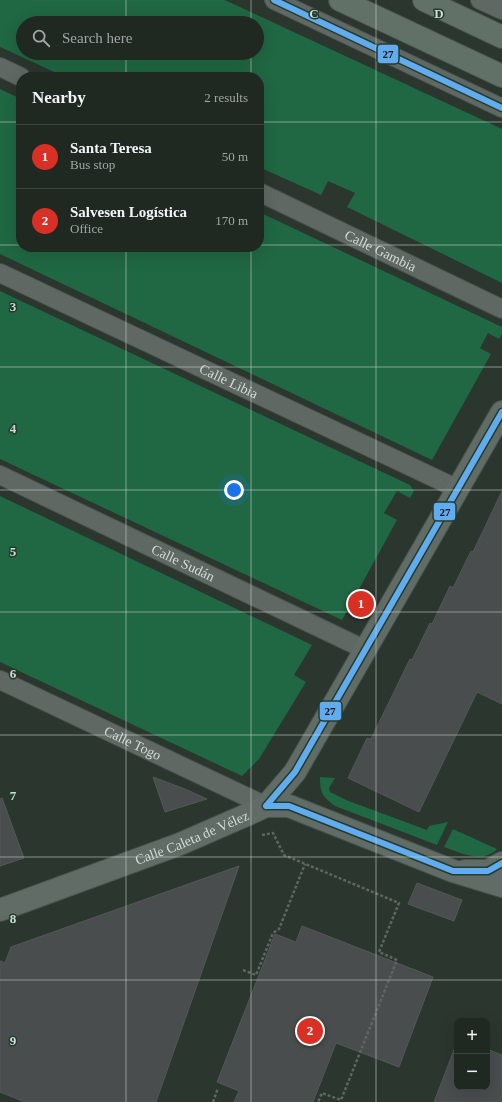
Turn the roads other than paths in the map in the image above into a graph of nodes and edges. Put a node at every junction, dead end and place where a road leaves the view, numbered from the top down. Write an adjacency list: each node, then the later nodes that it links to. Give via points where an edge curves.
1 (274, 0): 10 (street)
2 (340, 0): 9 (main road)
3 (424, 0): 6 (main road)
4 (480, 0): 5 (street)
5 (502, 10)
6 (502, 37)
7 (0, 67): 8 (street)
8 (16, 75)
9 (502, 76)
10 (502, 108)
11 (264, 194): 13 (street, Calle Gambia)
12 (0, 273): 16 (street, Calle Libia)
13 (502, 309)
14 (502, 412): 16 (street, Calle Caleta de Vélez)
15 (0, 475): 17 (street, Calle Sudán)
16 (458, 489): 17 (street, Calle Caleta de Vélez)
17 (366, 650): 19 (street, Calle Caleta de Vélez, via 295,772)
18 (0, 680): 19 (street, Calle Togo)
19 (266, 806): 21 (street, via 289,806); 23 (street, Calle Caleta de Vélez, via 180,844)
20 (502, 863): 21 (street, via 488,871)
21 (453, 871): 22 (street)
22 (502, 886)
23 (0, 910)

